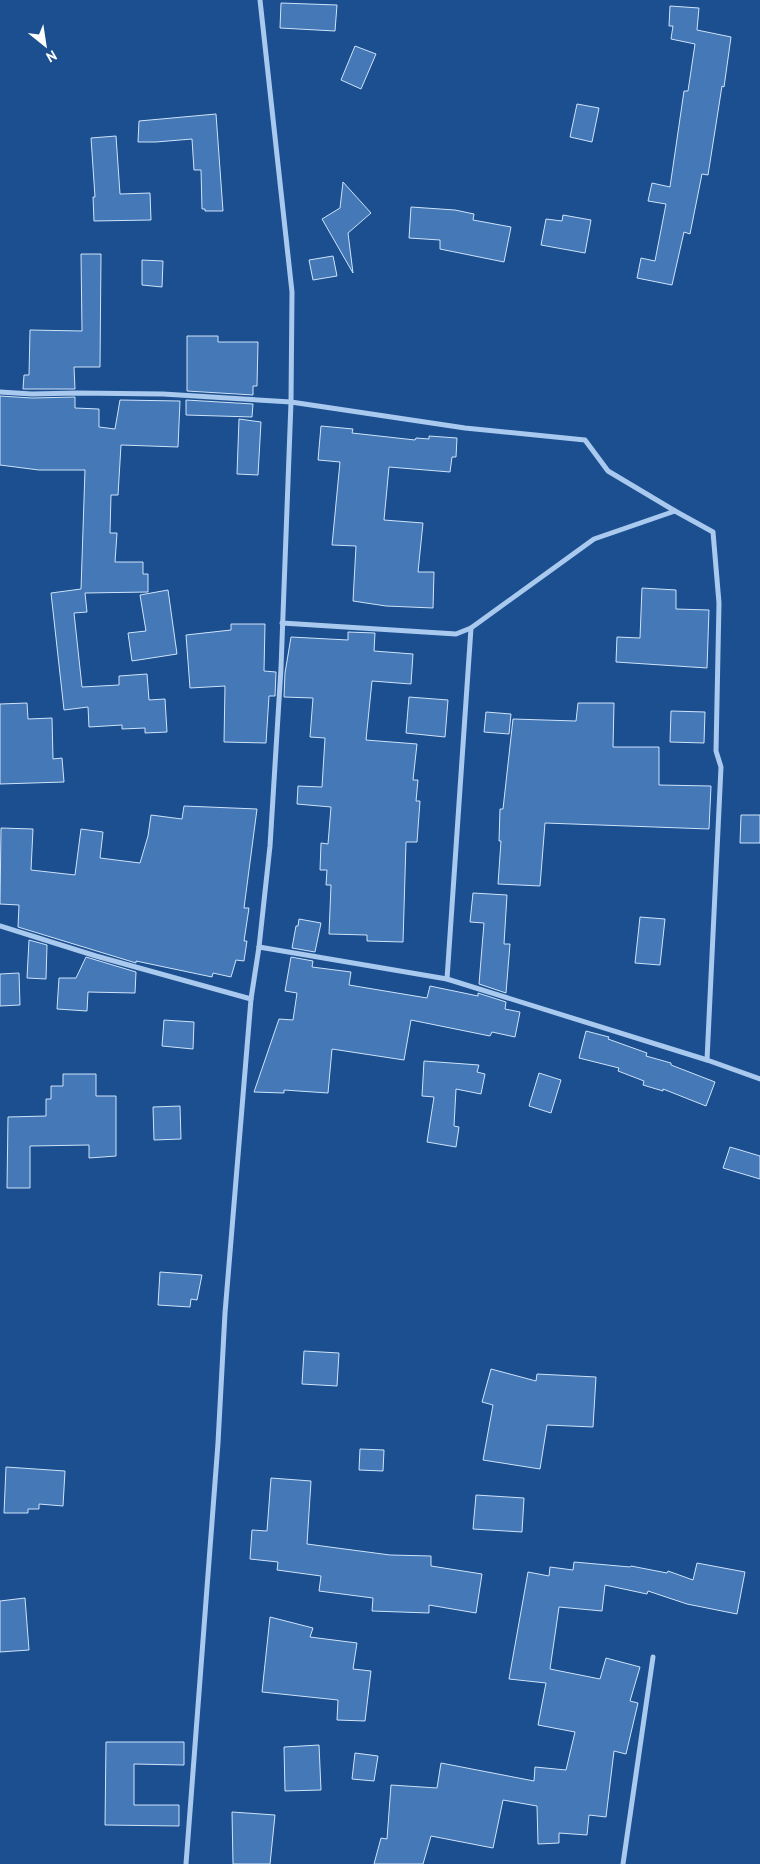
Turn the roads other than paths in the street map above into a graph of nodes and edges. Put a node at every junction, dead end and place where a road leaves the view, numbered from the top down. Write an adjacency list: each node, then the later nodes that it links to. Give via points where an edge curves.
1 (260, 0): 3 (street, via 292,292)
2 (0, 392): 3 (street, via 163,394)
3 (291, 402): 4 (street, via 465,428 585,440 608,471); 5 (street)
4 (675, 511): 6 (street, via 594,539); 11 (street, via 713,532 719,603 716,751 721,767)
5 (282, 623): 6 (street, via 456,634); 8 (street, via 270,846)
6 (471, 628): 9 (street)
7 (0, 926): 10 (street)
8 (259, 947): 9 (street); 10 (street)
9 (447, 979): 11 (street)
10 (251, 999): 14 (street)
11 (707, 1060): 12 (street)
12 (760, 1080)
13 (653, 1657): 15 (street)
14 (186, 1864)
15 (623, 1864)

